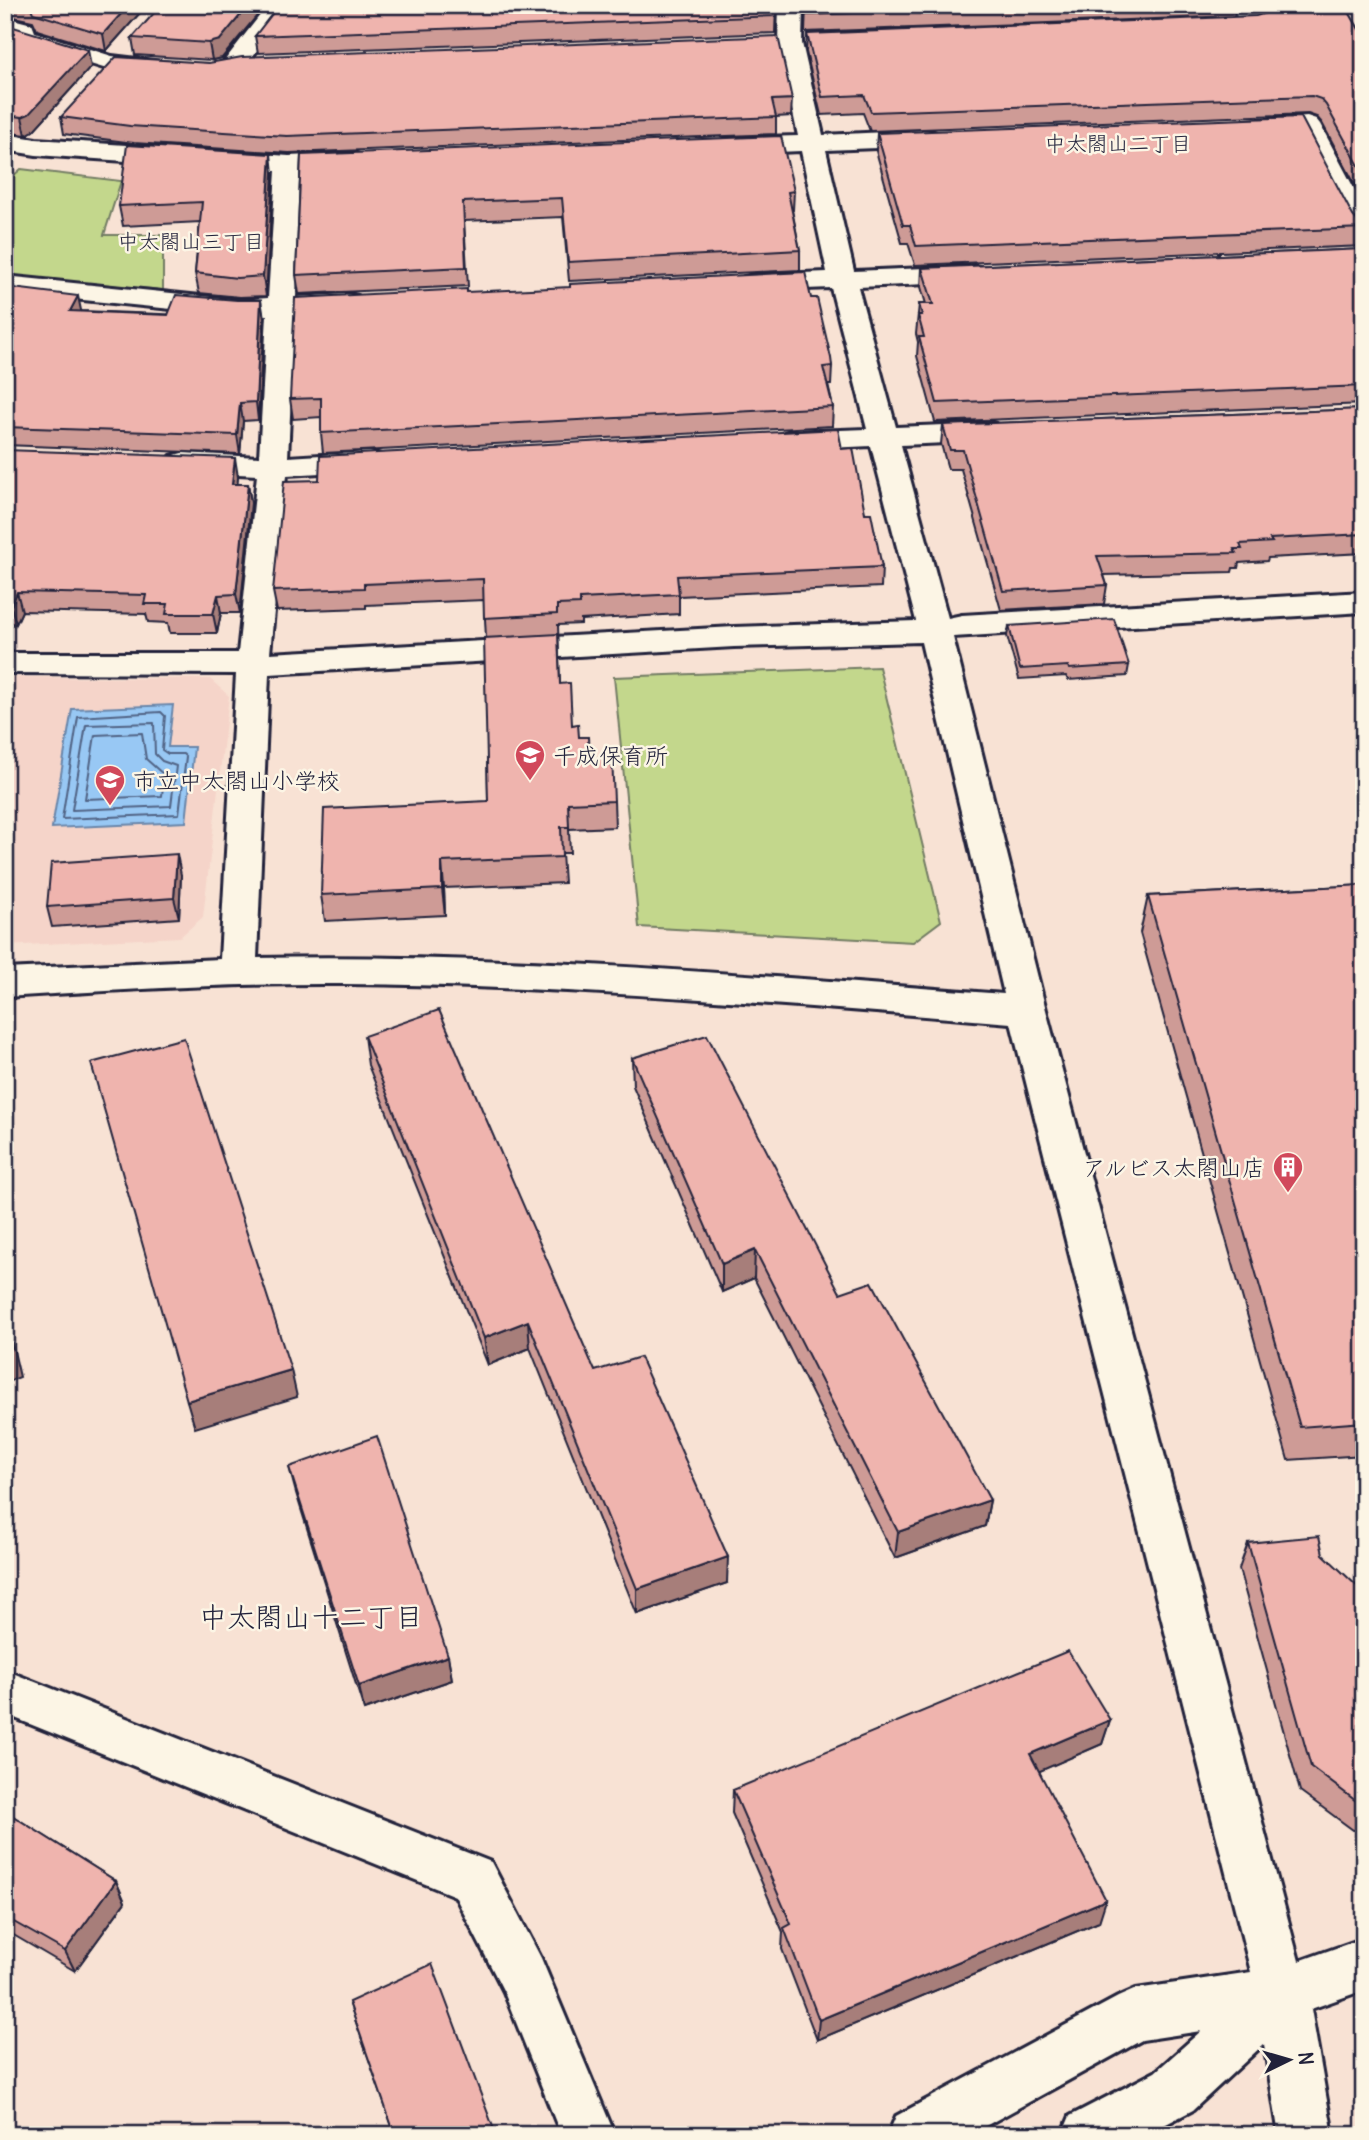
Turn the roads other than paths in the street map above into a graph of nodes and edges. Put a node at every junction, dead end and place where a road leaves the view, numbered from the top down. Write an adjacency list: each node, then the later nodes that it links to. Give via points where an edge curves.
1 (280, 5): 7 (street, via 227,66)
2 (791, 5): 13 (street, via 790,43)
3 (1243, 5): 5 (street, via 1253,24)
4 (23, 26): 7 (street)
5 (1185, 27)
6 (128, 43): 7 (street)
7 (110, 62): 8 (street)
8 (94, 81)
9 (1224, 127): 18 (street, via 1307,124)
10 (44, 138): 12 (street); 16 (street); 17 (street)
11 (945, 138): 13 (street)
12 (5, 142)
13 (811, 143): 14 (street); 20 (street)
14 (703, 148)
15 (372, 161): 16 (street)
16 (289, 164): 24 (street)
17 (5, 168)
18 (1364, 233)
19 (999, 272): 20 (street)
20 (842, 278): 22 (street); 26 (street)
21 (5, 284): 24 (street, via 240,307)
22 (735, 284)
23 (377, 301): 24 (street)
24 (281, 305): 30 (street)
25 (1024, 430): 26 (street)
26 (884, 435): 27 (street); 32 (street)
27 (761, 442)
28 (397, 459): 30 (street)
29 (150, 461): 30 (street)
30 (273, 467): 34 (street)
31 (1364, 602): 32 (street, via 962,625)
32 (935, 631): 34 (street, via 734,637); 37 (street)
33 (5, 663): 34 (street)
34 (253, 664): 35 (street)
35 (239, 972): 36 (street); 37 (street, via 389,971 629,980)
36 (5, 983)
37 (1027, 1010): 40 (street)
38 (5, 1692): 41 (street, via 133,1739 473,1879 523,1976)
39 (1364, 1964): 40 (street)
40 (1282, 1993): 42 (street, via 1136,2015); 43 (street, via 1174,2091); 44 (street)
41 (588, 2135)
42 (915, 2135)
43 (1089, 2135)
44 (1306, 2135)

